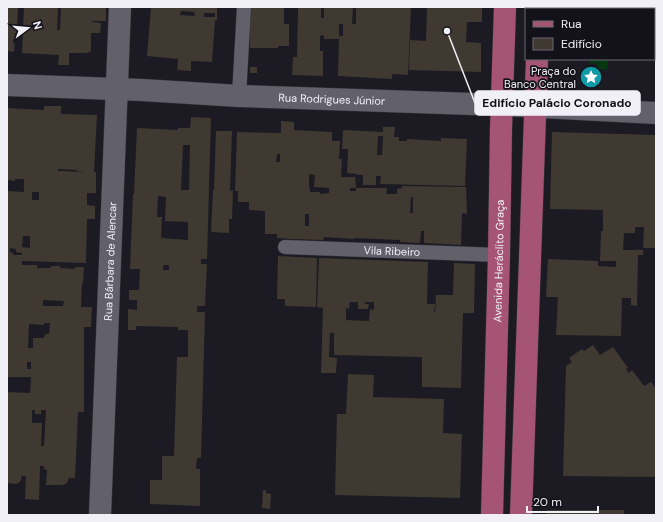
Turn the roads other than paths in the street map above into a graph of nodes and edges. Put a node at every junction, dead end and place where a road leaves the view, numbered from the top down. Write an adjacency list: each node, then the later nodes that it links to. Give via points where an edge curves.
1 (120, 7): 6 (street, Rua Bárbara de Alencar)
2 (244, 7): 7 (lane)
3 (505, 7): 8 (main road, Avenida Heráclito Graça)
4 (537, 60): 9 (main road)
5 (7, 85): 6 (street, Rua Rodrigues Júnior)
6 (117, 89): 7 (street, Rua Rodrigues Júnior); 13 (street, Rua Bárbara de Alencar)
7 (239, 96): 8 (street, Rua Rodrigues Júnior)
8 (502, 105): 9 (street, Rua Rodrigues Júnior); 12 (main road, Avenida Heráclito Graça)
9 (535, 106): 10 (street, Rua Rodrigues Júnior); 15 (main road)
10 (656, 112)
11 (285, 247): 12 (lane, Vila Ribeiro)
12 (499, 255): 14 (main road, Avenida Heráclito Graça)
13 (100, 515)
14 (492, 515)
15 (521, 515)

